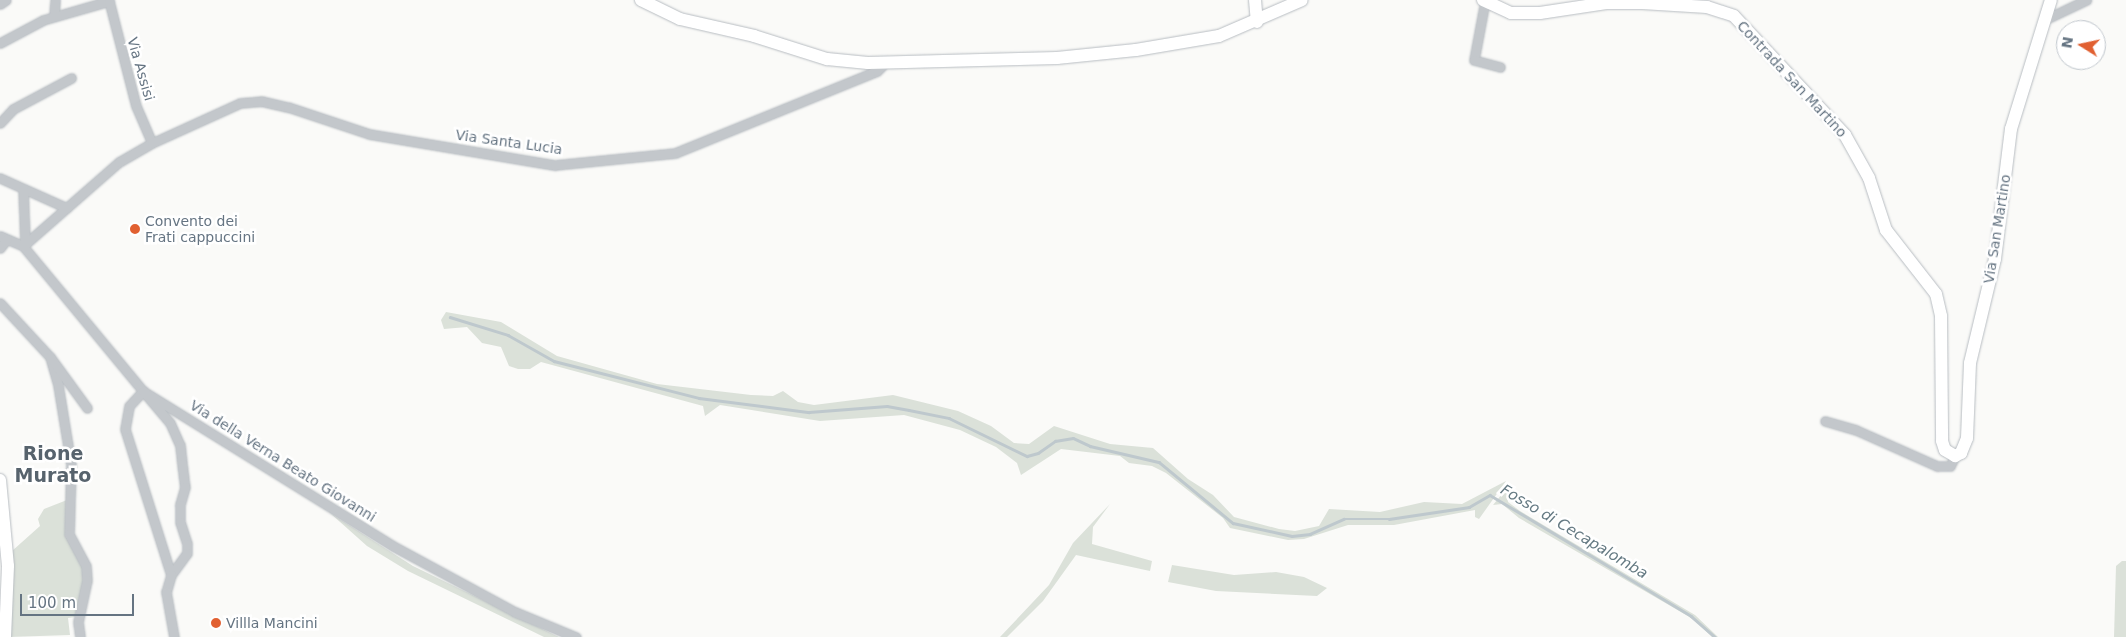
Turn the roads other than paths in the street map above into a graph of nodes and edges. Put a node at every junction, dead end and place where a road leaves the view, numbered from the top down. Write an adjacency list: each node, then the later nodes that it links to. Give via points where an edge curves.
1 (6, 0): 10 (street)
2 (55, 0): 11 (street)
3 (641, 0): 15 (main road, via 680,19 754,36 812,55 848,62)
4 (1255, 0): 13 (main road)
5 (1302, 0): 13 (main road)
6 (2051, 0): 12 (main road, Via San Martino)
7 (2086, 0): 12 (street)
8 (109, 1): 11 (street); 19 (street, Via Assisi, via 136,106)
9 (1484, 1): 16 (street, via 1474,60); 31 (main road, Contrada San Martino, via 1511,13 1540,13 1606,3 1642,3 1699,6 1734,16 1845,135 1869,178 1886,230 1936,294 1940,316 1942,441 1945,450)
10 (0, 4)
11 (54, 16): 14 (street)
12 (2044, 20): 31 (main road, Via San Martino, via 2011,129 1995,259 1970,363 1967,438 1961,454)
13 (1257, 22): 15 (main road, via 1219,36 1136,50 1056,58)
14 (0, 43)
15 (885, 63): 19 (street, Via Santa Lucia, via 877,71 734,132 675,153 652,157 555,165 369,134 260,101 240,104)
16 (1500, 68)
17 (71, 78): 18 (street, via 13,109)
18 (0, 123)
19 (152, 142): 22 (street, Via Santa Lucia, via 101,176)
20 (0, 178): 21 (street)
21 (23, 189): 22 (street); 24 (street)
22 (67, 208): 24 (street, Via Santa Lucia)
23 (3, 238): 24 (street); 25 (street)
24 (24, 244): 28 (street, Via della Verna Beato Giovanni)
25 (0, 248)
26 (0, 303): 27 (street)
27 (50, 357): 29 (street); 35 (street, via 71,464 69,534 86,566 87,580 78,622)
28 (144, 390): 33 (street, via 129,406 125,429); 33 (street, via 170,423 180,445 185,487 180,522 188,544 187,553); 37 (street, Via della Verna Beato Giovanni, via 393,546 515,612)
29 (87, 408)
30 (1824, 420): 31 (street, via 1871,436 1937,466 1950,466)
31 (1955, 456)
32 (0, 480): 34 (main road, via 8,566)
33 (171, 575): 36 (street, via 166,592)
34 (4, 637)
35 (80, 637)
36 (174, 637)
37 (576, 637)

